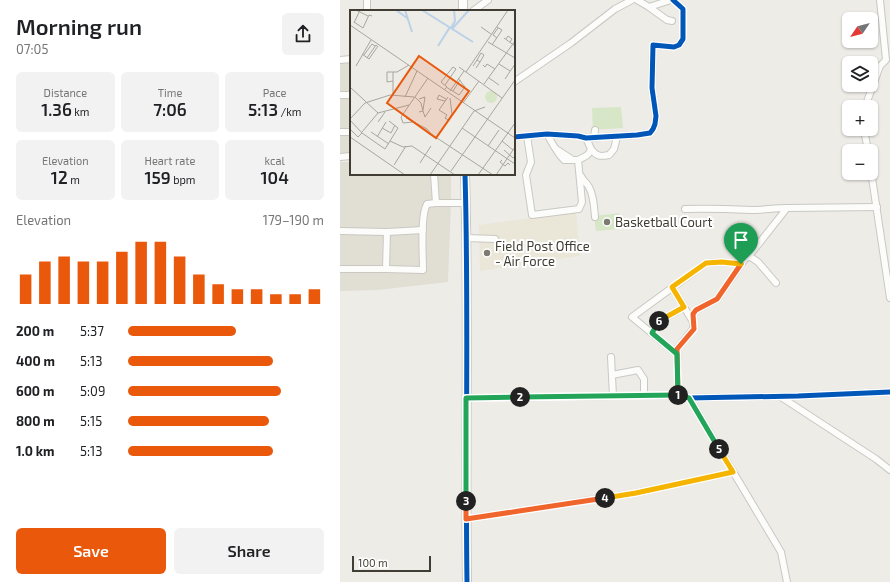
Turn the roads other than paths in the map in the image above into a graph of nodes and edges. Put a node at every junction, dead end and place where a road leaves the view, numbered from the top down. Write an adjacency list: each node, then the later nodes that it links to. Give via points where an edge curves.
1 (463, 0): 8 (street)
2 (488, 0): 9 (street)
3 (632, 0): 13 (street, via 615,9)
4 (636, 0): 7 (street)
5 (672, 0): 7 (street); 19 (street, via 683,9 683,39 674,47 652,45 652,88 656,124 650,133)
6 (880, 0): 14 (street, via 886,60 880,66)
7 (649, 7): 10 (street)
8 (464, 10)
9 (474, 10)
10 (672, 22)
11 (350, 59): 12 (street)
12 (340, 60)
13 (515, 81)
14 (868, 100)
15 (595, 130): 21 (street)
16 (547, 134): 17 (street); 20 (street); 25 (street, via 564,160)
17 (527, 136): 18 (street); 31 (street, via 531,162 526,175 532,215 579,209)
18 (515, 137)
19 (617, 137): 21 (street); 22 (street, via 614,149 608,155 598,156)
20 (586, 138): 21 (street); 22 (street)
21 (594, 138)
22 (591, 149): 25 (street, via 590,154)
23 (350, 156): 24 (street)
24 (340, 157)
25 (576, 160): 26 (street)
26 (579, 172): 30 (street); 31 (street)
27 (434, 175): 32 (street)
28 (465, 175): 33 (street)
29 (872, 180): 34 (street)
30 (592, 194): 31 (street, via 589,199); 37 (street)
31 (582, 199)
32 (436, 203): 33 (street); 38 (street, via 427,204 425,208)
33 (466, 203): 41 (street)
34 (876, 207): 35 (street); 47 (street)
35 (787, 208): 36 (street); 43 (street)
36 (685, 209)
37 (595, 217)
38 (423, 230): 40 (street); 46 (street, via 423,270)
39 (340, 231): 40 (street)
40 (387, 232): 46 (street)
41 (467, 238): 42 (street); 62 (street)
42 (495, 239)
43 (749, 256): 44 (street); 48 (street, via 758,262)
44 (741, 264): 49 (street, via 706,263); 52 (street, via 717,299 696,310)
45 (340, 269): 46 (street)
46 (386, 269)
47 (888, 275): 50 (street)
48 (776, 283)
49 (672, 287): 51 (street); 53 (street, via 632,317)
50 (890, 298)
51 (684, 307): 52 (street); 53 (street, via 658,322)
52 (693, 322): 54 (street, via 694,329 677,349)
53 (652, 333): 54 (street)
54 (677, 354): 59 (street)
55 (611, 357): 56 (street)
56 (612, 375): 58 (street, via 638,370 644,379); 60 (street)
57 (890, 392): 61 (street)
58 (644, 395): 59 (street); 60 (street)
59 (678, 395): 63 (street)
60 (612, 396): 62 (street)
61 (782, 396): 63 (street); 64 (street)
62 (466, 398): 66 (street)
63 (689, 398): 65 (street)
64 (890, 470)
65 (733, 472): 66 (street, via 636,493); 68 (street, via 781,552)
66 (466, 519): 67 (street)
67 (467, 582)
68 (786, 582)

